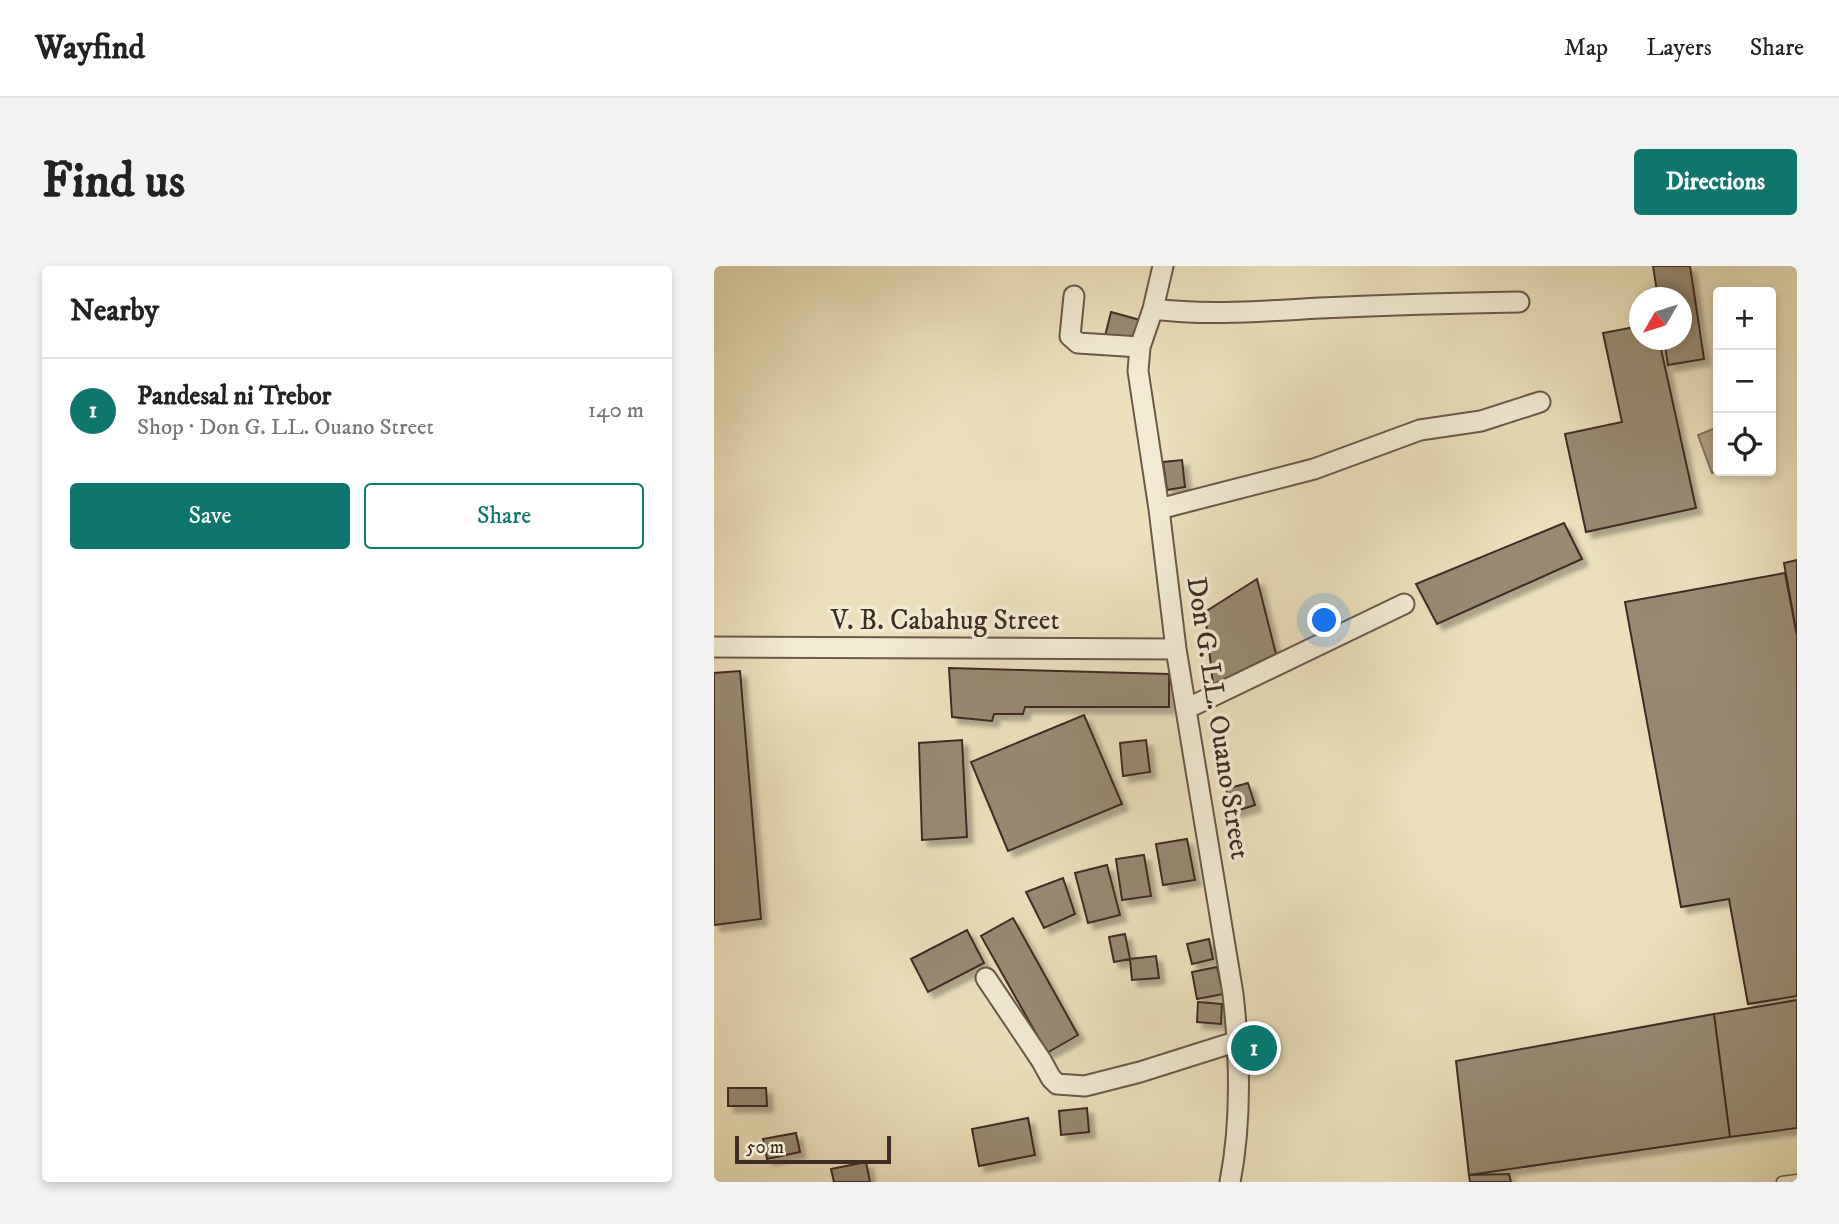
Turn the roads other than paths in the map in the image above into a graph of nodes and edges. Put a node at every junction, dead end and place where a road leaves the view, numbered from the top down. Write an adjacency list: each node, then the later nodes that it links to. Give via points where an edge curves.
1 (1163, 266): 4 (street, Don G. LL. Ouano Street)
2 (1074, 296): 5 (street, via 1070,336 1078,343)
3 (1519, 302): 4 (street, via 1227,313)
4 (1153, 309): 5 (street, Don G. LL. Ouano Street)
5 (1140, 347): 7 (street, Don G. LL. Ouano Street, via 1138,371)
6 (1540, 402): 7 (street, via 1481,421 1420,430 1314,469)
7 (1158, 509): 10 (street, Don G. LL. Ouano Street)
8 (1404, 604): 11 (street)
9 (714, 647): 10 (street, V. B. Cabahug Street)
10 (1176, 649): 11 (street, Don G. LL. Ouano Street)
11 (1186, 709): 13 (street, Don G. LL. Ouano Street)
12 (986, 978): 13 (street, via 1057,1084 1085,1086)
13 (1238, 1041): 15 (street, Don G. LL. Ouano Street, via 1235,1157)
14 (1797, 1180): 16 (lane)
15 (1230, 1182)
16 (1782, 1182)

